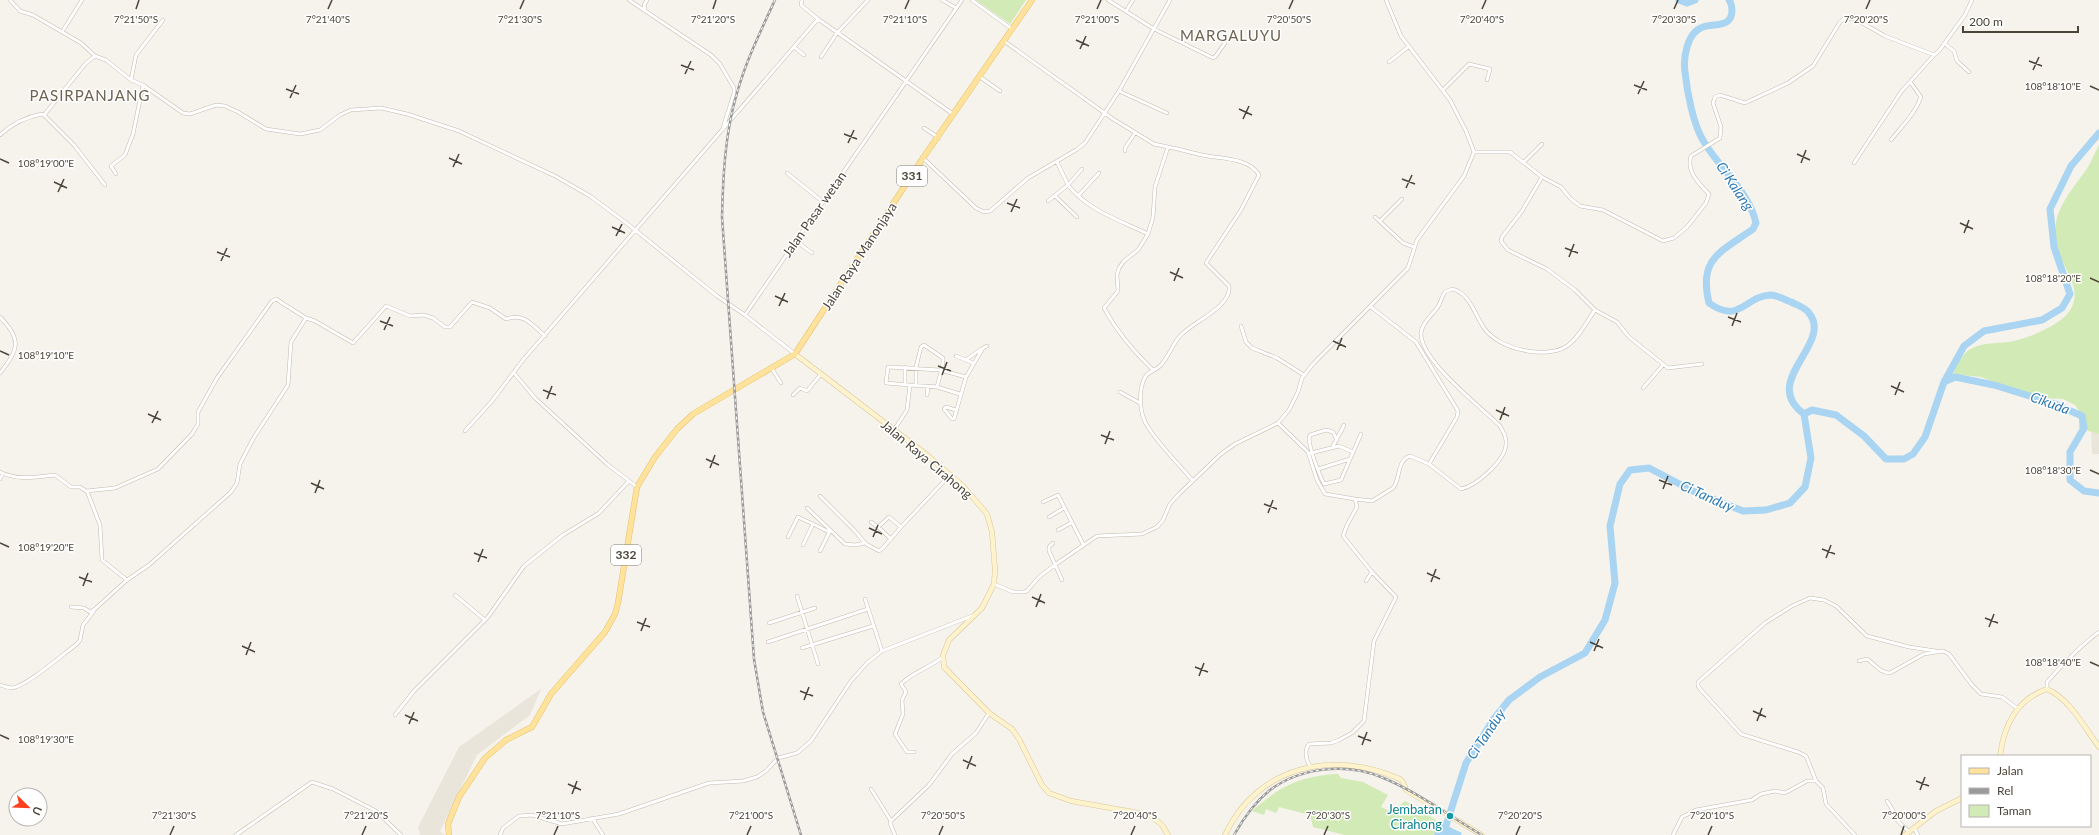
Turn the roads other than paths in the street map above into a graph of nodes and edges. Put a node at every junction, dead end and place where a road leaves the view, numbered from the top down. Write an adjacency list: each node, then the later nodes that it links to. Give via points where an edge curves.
1 (10, 0): 23 (street, via 20,11 33,15)
2 (82, 0): 23 (street)
3 (629, 0): 17 (street)
4 (647, 0): 17 (street)
5 (802, 0): 19 (street, via 801,5)
6 (868, 0): 24 (street)
7 (942, 0): 16 (street)
8 (962, 0): 16 (street, Jalan Pasar wetan)
9 (972, 0): 21 (street)
10 (1032, 0): 21 (main road, Jalan Raya Manonjaya / 331)
11 (1108, 0): 18 (street)
12 (1133, 0): 18 (street)
13 (1170, 0): 22 (street)
14 (1386, 0): 29 (street, via 1394,22)
15 (1972, 0): 27 (street)
16 (956, 8): 39 (street, Jalan Pasar wetan)
17 (645, 10): 50 (street, via 693,41 720,64 734,88)
18 (1126, 11): 22 (street)
19 (818, 19): 24 (street); 28 (street)
20 (163, 20): 37 (street, via 136,55)
21 (1012, 29): 25 (main road, Jalan Raya Manonjaya / 331)
22 (1154, 29): 26 (street, via 1214,58); 44 (street)
23 (62, 32): 32 (street, via 81,43)
24 (838, 33): 33 (street); 39 (street)
25 (1004, 41): 36 (main road, Jalan Raya Manonjaya / 331); 45 (street)
26 (1225, 42)
27 (1945, 44): 31 (street); 35 (street, via 1954,51 1957,61)
28 (794, 47): 30 (street); 50 (street)
29 (1408, 47): 34 (street); 42 (street)
30 (804, 55)
31 (1934, 55): 40 (street, via 1918,71); 67 (street, via 1885,36 1855,19 1845,18 1813,66 1803,73 1745,103 1728,97 1715,97 1713,103 1721,127 1720,138 1691,156 1688,164 1709,194 1706,203 1688,227 1674,238 1663,241 1603,210 1580,206 1561,187)
32 (95, 56): 37 (street, via 106,60); 47 (street, via 86,63)
33 (821, 57)
34 (1389, 62)
35 (1969, 72)
36 (980, 77): 43 (street); 48 (main road, Jalan Raya Manonjaya / 331)
37 (131, 80): 41 (street)
38 (1487, 80): 42 (street, via 1490,69 1469,64)
39 (906, 81): 48 (street); 74 (street, Jalan Pasar wetan)
40 (1911, 83): 54 (street, via 1921,97 1912,116); 62 (street, via 1901,92)
41 (143, 85): 66 (street, via 129,145 124,156 111,166); 78 (street, via 183,113 190,114 216,105 225,106 266,129 300,134 320,130 351,110 381,108 407,114 464,134 555,176 596,200)
42 (1443, 90): 58 (street, via 1460,116)
43 (1000, 91)
44 (1119, 91): 45 (street); 46 (street)
45 (1106, 112): 51 (street); 60 (street, via 1084,143)
46 (1167, 113)
47 (44, 115): 52 (street, via 34,115 14,122); 68 (street, via 74,145)
48 (954, 115): 53 (main road, Jalan Raya Manonjaya / 331)
49 (924, 128): 53 (street)
50 (723, 130): 78 (street)
51 (1135, 133): 56 (street, via 1154,144); 57 (street)
52 (0, 134)
53 (939, 138): 59 (main road, Jalan Raya Manonjaya / 331)
54 (1891, 140)
55 (1542, 144): 61 (street)
56 (1168, 147): 79 (street, via 1155,187 1153,217); 104 (street, via 1202,155 1231,158 1253,168 1259,175 1241,210 1206,263 1229,286 1229,292 1208,316 1193,324 1181,335 1160,366)
57 (1125, 151)
58 (1474, 152): 61 (street, via 1510,152); 81 (street, via 1464,176 1431,219)
59 (923, 158): 60 (street, via 976,208 984,212 994,208 1028,178); 94 (main road, Jalan Raya Manonjaya / 331)
60 (1058, 162): 69 (street)
61 (1524, 162): 67 (street)
62 (1854, 164)
63 (1082, 169): 69 (street)
64 (787, 173): 74 (street)
65 (1099, 173): 70 (street)
66 (116, 174)
67 (1542, 177): 84 (street, via 1501,241 1508,250 1547,269 1576,290)
68 (105, 185)
69 (1068, 185): 70 (street); 71 (street)
70 (1079, 195): 79 (street, via 1090,206)
71 (1055, 196): 73 (street); 76 (street)
72 (1402, 199): 77 (street)
73 (1048, 201)
74 (823, 202): 80 (street, Jalan Pasar wetan)
75 (1375, 216): 77 (street)
76 (1078, 217)
77 (1380, 221): 81 (street, via 1403,243)
78 (636, 231): 85 (street, via 722,300); 89 (street)
79 (1148, 234): 104 (street, via 1138,250 1119,268 1116,275 1118,291 1104,308 1132,350)
80 (796, 240): 82 (street); 85 (street, Jalan Pasar wetan)
81 (1414, 247): 83 (street, via 1408,268)
82 (812, 253)
83 (1371, 308): 91 (street); 108 (street)
84 (1595, 310): 90 (street, via 1575,339 1566,347 1532,352 1500,344 1484,329 1472,307 1461,294 1455,290 1448,290 1423,326); 99 (street, via 1617,322 1629,338)
85 (745, 315): 94 (street)
86 (0, 317): 105 (street, via 11,328 17,342 16,350)
87 (306, 318): 89 (street, via 353,343 386,306 410,316 428,316 446,327 450,326 472,302 490,308 506,319 522,317); 142 (street, via 280,301 272,301 217,378 198,412 198,424 192,434 158,469 115,488); 165 (street, via 292,342 288,384 240,464 234,488 149,565)
88 (1241, 326): 108 (street, via 1246,342 1252,348 1277,358)
89 (545, 336): 106 (street)
90 (1422, 341): 91 (street); 134 (street, via 1445,375 1500,426 1506,443 1503,454 1477,483 1461,489)
91 (1416, 342): 134 (street, via 1458,411 1457,417)
92 (987, 346): 93 (street)
93 (983, 348): 96 (street); 97 (street)
94 (796, 354): 102 (main road, 332); 107 (street, Jalan Raya Cirahong)
95 (956, 356): 96 (street)
96 (966, 360): 97 (street)
97 (973, 363): 109 (street)
98 (1702, 364): 99 (street, via 1671,368)
99 (1663, 365): 116 (street)
100 (905, 367): 101 (street); 111 (street); 111 (street, via 888,367 886,377 886,382)
101 (916, 367): 103 (street); 103 (street, via 921,347 924,345 943,358); 113 (street)
102 (772, 369): 110 (street); 141 (main road, 332, via 710,402 687,419 655,457)
103 (940, 370): 109 (street); 115 (street)
104 (1153, 370): 121 (street, via 1145,377)
105 (0, 372)
106 (514, 373): 125 (street); 140 (street, via 534,398)
107 (821, 374): 119 (street, via 806,391 800,388); 124 (street, Jalan Raya Cirahong)
108 (1304, 375): 123 (street, via 1294,400)
109 (966, 377): 118 (street)
110 (781, 383)
111 (905, 384): 112 (street)
112 (910, 385): 113 (street); 124 (street, via 907,410)
113 (916, 385): 114 (street)
114 (928, 387): 115 (street); 120 (street)
115 (937, 387): 118 (street)
116 (1643, 388)
117 (1120, 392): 121 (street)
118 (960, 394): 122 (street)
119 (793, 395)
120 (927, 395)
121 (1140, 403): 139 (street, via 1147,427)
122 (956, 410): 122 (street, via 952,419 944,410 947,407)
123 (1278, 423): 130 (street); 139 (street, via 1228,448)
124 (894, 430): 137 (street, Jalan Raya Cirahong)
125 (465, 431)
126 (1341, 432): 128 (street, via 1344,426)
127 (1361, 434): 131 (street)
128 (1337, 440): 129 (street); 132 (street, via 1333,432 1328,430 1310,435 1308,440)
129 (1333, 446): 131 (street); 132 (street)
130 (1308, 452): 132 (street); 144 (street, via 1317,480 1325,494)
131 (1353, 452): 133 (street)
132 (1313, 453): 135 (street)
133 (1350, 459): 135 (street); 135 (street, via 1343,478 1337,482 1324,484)
134 (1429, 464): 144 (street, via 1407,456 1401,464 1393,488 1372,501)
135 (1318, 469)
136 (1, 473): 138 (street); 142 (street, via 28,479 55,475 71,487 80,487)
137 (950, 475): 153 (street); 168 (street, Jalan Raya Cirahong, via 974,497 987,514 992,532)
138 (0, 479)
139 (1192, 481): 160 (street, via 1170,504 1157,527 1142,534 1102,535)
140 (628, 482): 141 (street); 178 (street, via 598,514 563,535 524,566)
141 (637, 487): 210 (main road, 332, via 618,603 606,632 551,694 532,727 497,746 472,776 459,797 448,824)
142 (87, 491): 165 (street, via 100,526 102,560)
143 (820, 496): 158 (street)
144 (1355, 499): 164 (street, via 1357,507 1343,536)
145 (1043, 502): 147 (street, via 1057,494)
146 (807, 508): 155 (street)
147 (1064, 508): 148 (street); 151 (street)
148 (1050, 517)
149 (871, 522): 152 (street)
150 (813, 524): 155 (street); 156 (street, via 798,517); 161 (street)
151 (1071, 524): 154 (street); 160 (street)
152 (878, 527): 153 (street, via 889,517); 157 (street)
153 (901, 527): 157 (street)
154 (1058, 530)
155 (830, 532): 158 (street, via 848,545); 162 (street)
156 (788, 537)
157 (891, 539): 158 (street, via 879,551)
158 (864, 542)
159 (1053, 543): 163 (street, via 1049,548)
160 (1083, 544): 163 (street)
161 (803, 546)
162 (820, 551)
163 (1056, 564): 166 (street); 168 (street, via 1028,591 1013,592)
164 (1372, 572): 167 (street); 199 (street, via 1391,590 1396,599 1374,641 1364,721 1352,733 1339,740 1309,744 1306,749 1306,760)
165 (127, 580): 174 (street)
166 (1062, 580)
167 (1366, 581)
168 (994, 584): 177 (street, Jalan Raya Cirahong, via 982,608)
169 (455, 595): 178 (street)
170 (797, 596): 176 (street)
171 (865, 599): 175 (street)
172 (71, 607): 174 (street, via 84,608 90,612)
173 (815, 608): 176 (street)
174 (95, 609): 191 (street, via 83,625 77,644 16,686 10,688)
175 (868, 609): 180 (street); 181 (street)
176 (802, 612): 179 (street); 181 (street)
177 (975, 615): 186 (street); 188 (street, Jalan Raya Cirahong, via 949,640)
178 (485, 620): 195 (street, via 414,691)
179 (768, 623)
180 (873, 626): 184 (street); 186 (street)
181 (807, 629): 183 (street); 184 (street)
182 (2099, 632): 192 (street, via 2083,644 2047,682)
183 (768, 642)
184 (812, 645): 185 (street); 190 (street)
185 (802, 648)
186 (882, 651): 204 (street, via 851,681 811,741 797,753 778,758 757,777 709,784 619,814)
187 (1936, 651): 189 (street, via 1924,654 1890,673 1885,673 1867,659); 193 (street, via 1949,654 1981,694 2002,698); 200 (street, via 1867,636 1836,606 1824,600 1810,598 1766,623 1698,682 1701,690 1741,734 1806,756)
188 (943, 657): 194 (street, via 946,670); 197 (street, via 900,684 906,691 902,701 903,714 895,734 907,752)
189 (1859, 661)
190 (818, 664)
191 (0, 684)
192 (2047, 688): 193 (street); 196 (street, via 2067,703)
193 (2018, 709): 198 (street, via 2003,733)
194 (989, 713): 205 (street, via 976,733 952,754 929,785); 214 (street, via 1016,734 1042,785 1049,793 1071,801 1150,815 1162,825)
195 (395, 715)
196 (2099, 747)
197 (914, 752)
198 (2000, 755)
199 (1310, 766): 215 (street, via 1283,775 1263,787 1242,806); 216 (street, via 1337,764 1365,767 1400,779 1406,790)
200 (1816, 781): 217 (street, via 1807,781 1785,793 1775,791 1761,794 1752,800 1696,810 1682,817); 218 (street, via 1823,788 1829,808)
201 (871, 789): 205 (street)
202 (1961, 798): 206 (street, via 1936,811)
203 (1887, 801): 207 (street, via 1895,814 1894,817)
204 (592, 818): 211 (street, via 562,824 532,815 519,816 503,828); 212 (street)
205 (891, 821): 213 (street)
206 (1914, 828): 207 (street); 219 (street)
207 (1907, 833)
208 (236, 835): 209 (street, via 312,782 333,789 376,811)
209 (401, 835)
210 (449, 835)
211 (500, 835)
212 (604, 835)
213 (895, 835)
214 (1168, 835)
215 (1225, 835)
216 (1482, 835)
217 (1673, 835)
218 (1855, 835)
219 (1918, 835)

